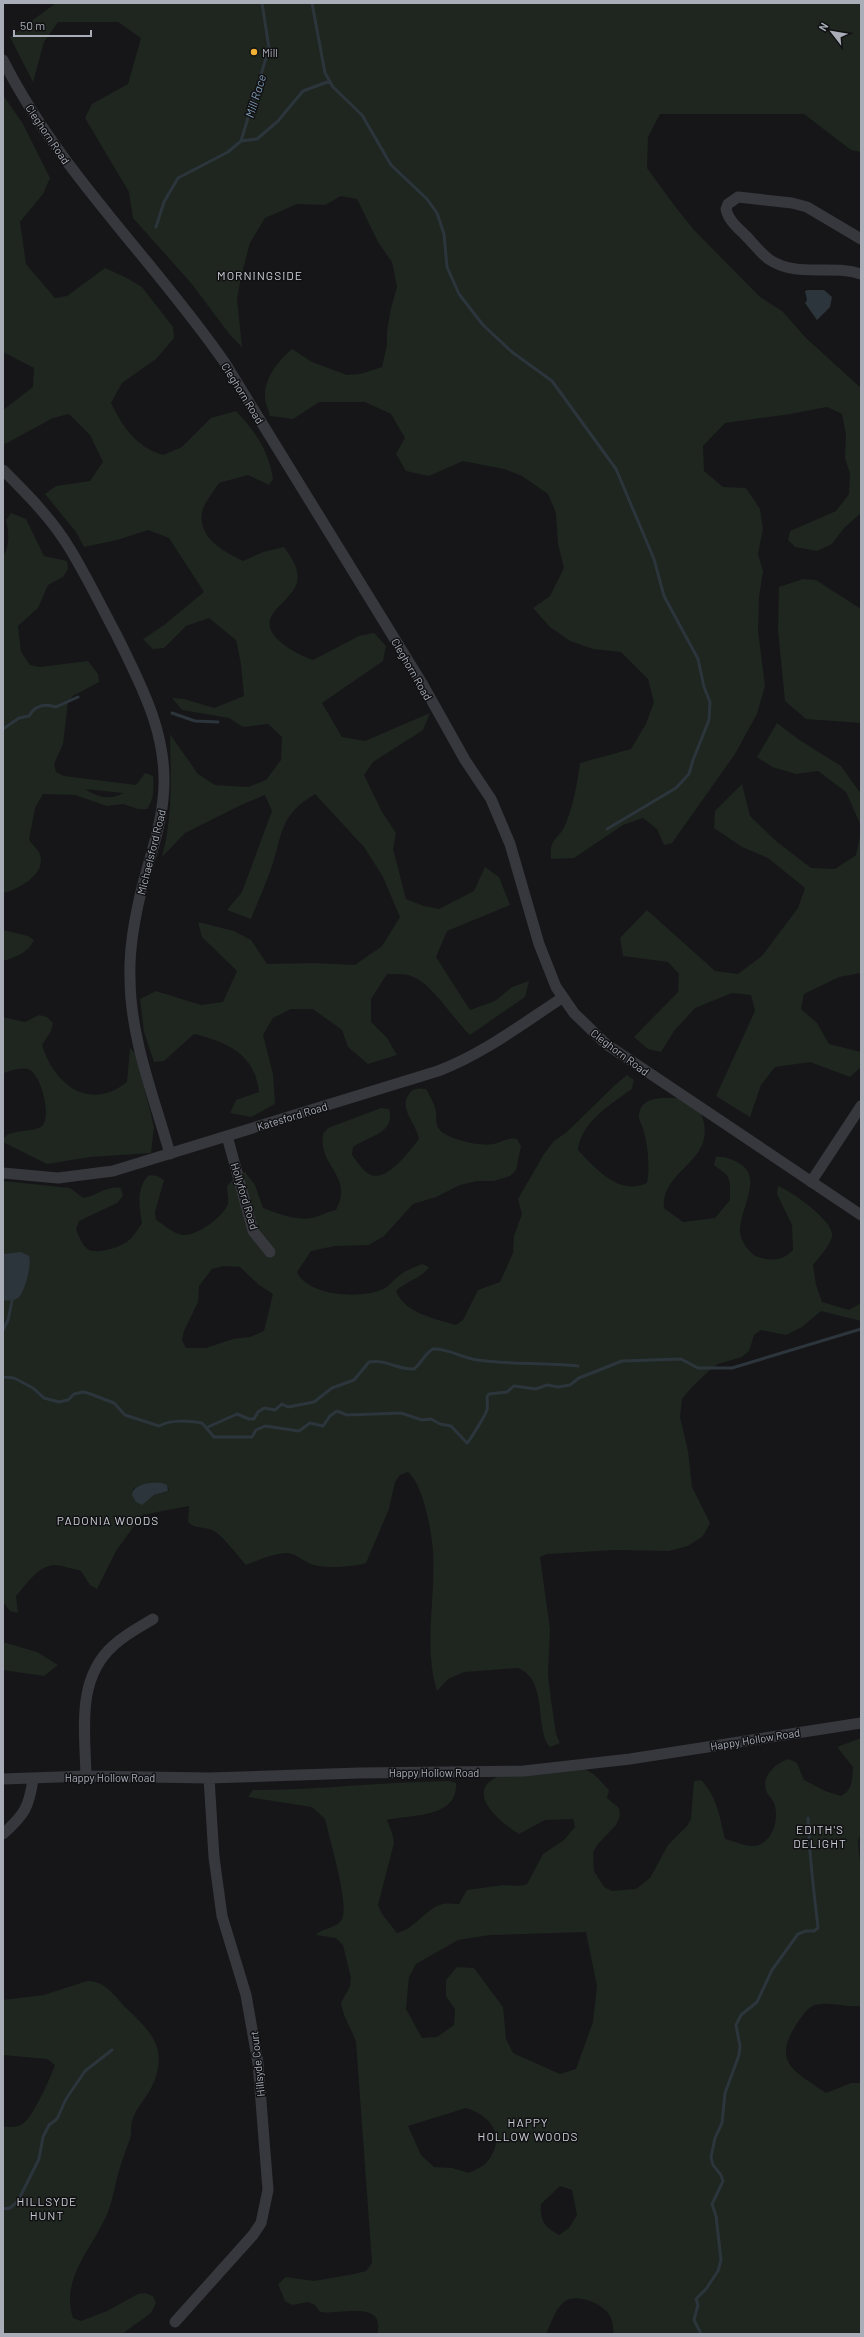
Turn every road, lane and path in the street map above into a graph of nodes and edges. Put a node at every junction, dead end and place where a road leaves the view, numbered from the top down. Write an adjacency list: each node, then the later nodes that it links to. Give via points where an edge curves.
1 (3, 60): 5 (street, Cleghorn Road, via 34,115 78,178 198,324 225,363 491,799 502,823 547,968)
2 (861, 239): 3 (street, via 820,214 792,203 738,197 728,204 726,209 730,220 768,259 779,265 805,270 833,269)
3 (861, 274)
4 (3, 470): 8 (street, Michaelsford Road, via 32,499 70,548 139,680 159,735 164,765 163,801 157,836 135,919 130,978 136,1033)
5 (562, 998): 7 (street, Katesford Road, via 462,1062); 10 (street, Cleghorn Road, via 606,1044)
6 (861, 1106): 10 (street)
7 (227, 1136): 8 (street, Katesford Road); 12 (street, Hollyford Road, via 253,1231)
8 (170, 1154): 9 (street, Katesford Road, via 113,1171 84,1176 58,1178)
9 (3, 1173)
10 (811, 1182): 11 (street, Cleghorn Road)
11 (861, 1215)
12 (270, 1252)
13 (153, 1619): 15 (street, via 114,1645 96,1666 91,1677 85,1705)
14 (861, 1723): 16 (street, Happy Hollow Road, via 630,1759 524,1771)
15 (86, 1776): 16 (street, Happy Hollow Road); 17 (street, Happy Hollow Road)
16 (208, 1778): 20 (street, Hillsyde Court, via 222,1916 246,1995 258,2063 268,2190 261,2222 253,2235)
17 (33, 1779): 18 (street, Happy Hollow Road); 19 (street, via 27,1809)
18 (3, 1780)
19 (3, 1834)
20 (175, 2322)

